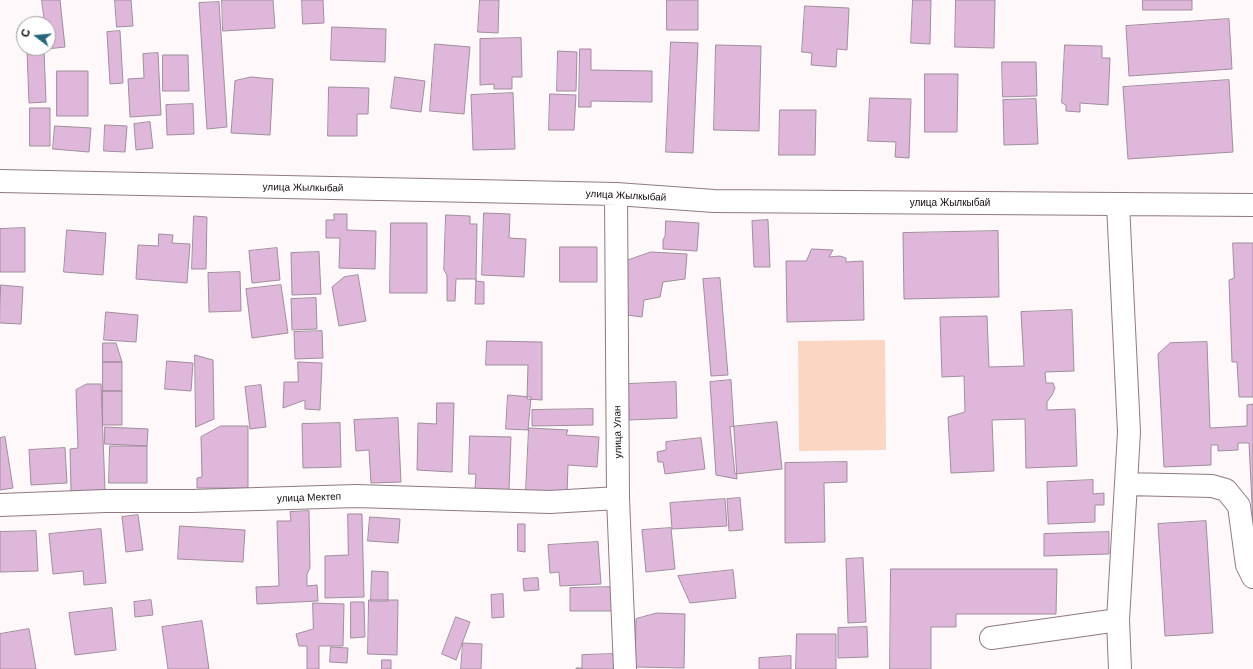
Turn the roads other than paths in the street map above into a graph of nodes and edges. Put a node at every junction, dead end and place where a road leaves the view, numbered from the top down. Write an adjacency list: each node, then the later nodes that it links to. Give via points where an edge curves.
1 (0, 181): 2 (street, улица Жылкыбай)
2 (616, 194): 3 (street, улица Жылкыбай, via 714,201); 6 (street, улица Улан)
3 (1118, 204): 4 (street, улица Жылкыбай); 5 (street, via 1129,432)
4 (1253, 205)
5 (1126, 484): 8 (street, via 1212,486 1226,490 1239,506 1246,565); 9 (street)
6 (618, 498): 7 (street, улица Мектеп, via 550,502 356,496); 11 (street, улица Улан)
7 (0, 505)
8 (1253, 577)
9 (1118, 620): 10 (street); 12 (street)
10 (991, 638)
11 (625, 669)
12 (1120, 669)

